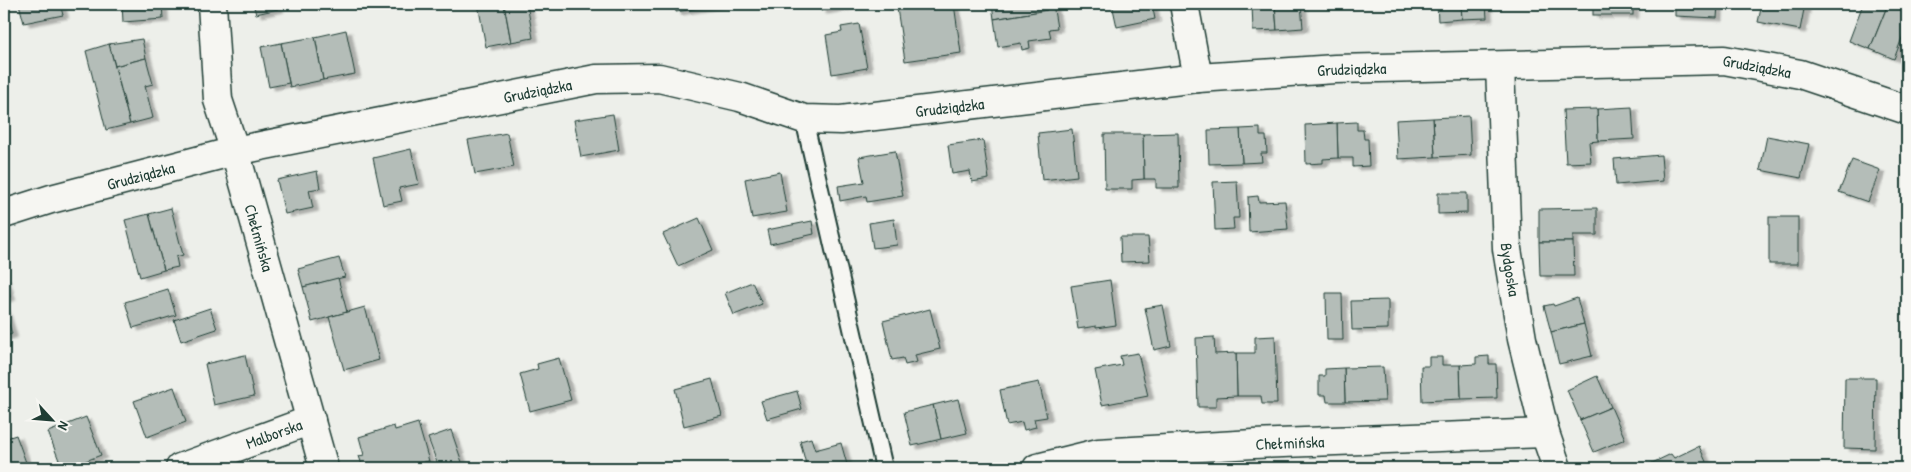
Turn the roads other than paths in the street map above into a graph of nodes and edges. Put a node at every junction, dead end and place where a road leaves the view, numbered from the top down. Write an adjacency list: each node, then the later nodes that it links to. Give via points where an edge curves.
1 (212, 4): 7 (street, Chełmińska, via 218,100)
2 (1184, 4): 4 (street)
3 (1500, 66): 4 (street, Grudziądzka, via 1335,69); 5 (street, Grudziądzka, via 1724,60 1800,74); 10 (street, Bydgoska, via 1507,249 1522,339)
4 (1198, 78): 6 (street, Grudziądzka, via 841,120)
5 (1907, 110)
6 (804, 119): 7 (street, Grudziądzka, via 740,97 659,78 596,80); 13 (lane)
7 (235, 152): 8 (street, Grudziądzka); 9 (street, Chełmińska)
8 (4, 214)
9 (311, 420): 11 (street, Malborska); 12 (street, Chełmińska)
10 (1545, 433): 14 (street, Chełmińska, via 1098,453); 15 (street, Bydgoska)
11 (180, 468)
12 (324, 468)
13 (884, 468)
14 (1037, 468)
15 (1557, 468)

